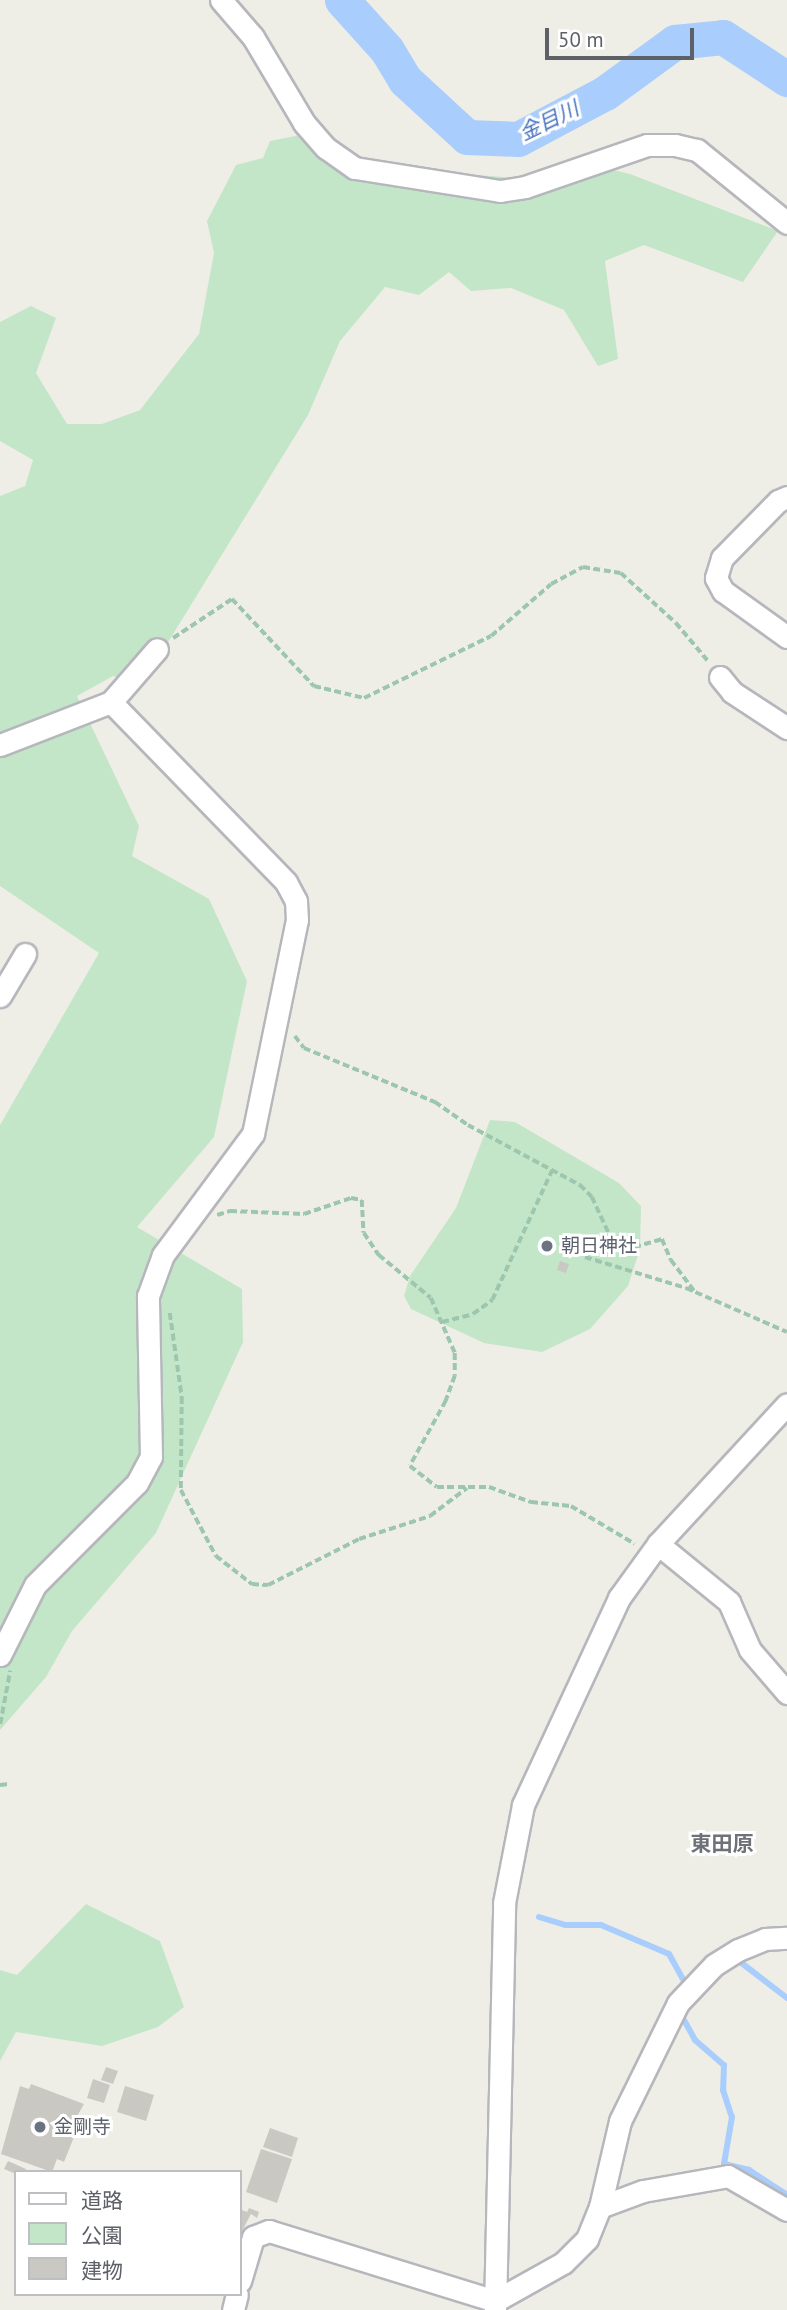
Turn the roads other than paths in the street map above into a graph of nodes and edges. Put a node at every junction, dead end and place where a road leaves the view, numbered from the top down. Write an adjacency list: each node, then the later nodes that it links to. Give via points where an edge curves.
1 (221, 0): 2 (street, via 253,37 304,123 326,148 355,167 500,191 525,187 647,145 675,145 697,150)
2 (787, 223)
3 (787, 497): 4 (street, via 722,558 716,578 723,591)
4 (787, 637)
5 (158, 649): 7 (street)
6 (720, 677): 8 (street, via 732,692)
7 (111, 702): 9 (street); 14 (street, via 286,882 296,901 297,920 253,1134 242,1155 163,1255 148,1296 150,1457 136,1483 35,1585)
8 (787, 728)
9 (0, 745)
10 (25, 954): 11 (street)
11 (0, 996)
12 (787, 1404): 13 (street)
13 (654, 1549): 15 (street, via 729,1602 750,1650); 20 (street, via 619,1598 523,1805 504,1903)
14 (2, 1649)
15 (787, 1693)
16 (787, 1938): 17 (street, via 765,1939 738,1950 714,1965 678,2003 620,2121)
17 (600, 2207): 18 (street, via 664,2186 728,2176); 20 (street, via 587,2239 563,2263)
18 (787, 2210)
19 (242, 2274): 20 (street, via 253,2237 269,2231)
20 (495, 2306)

